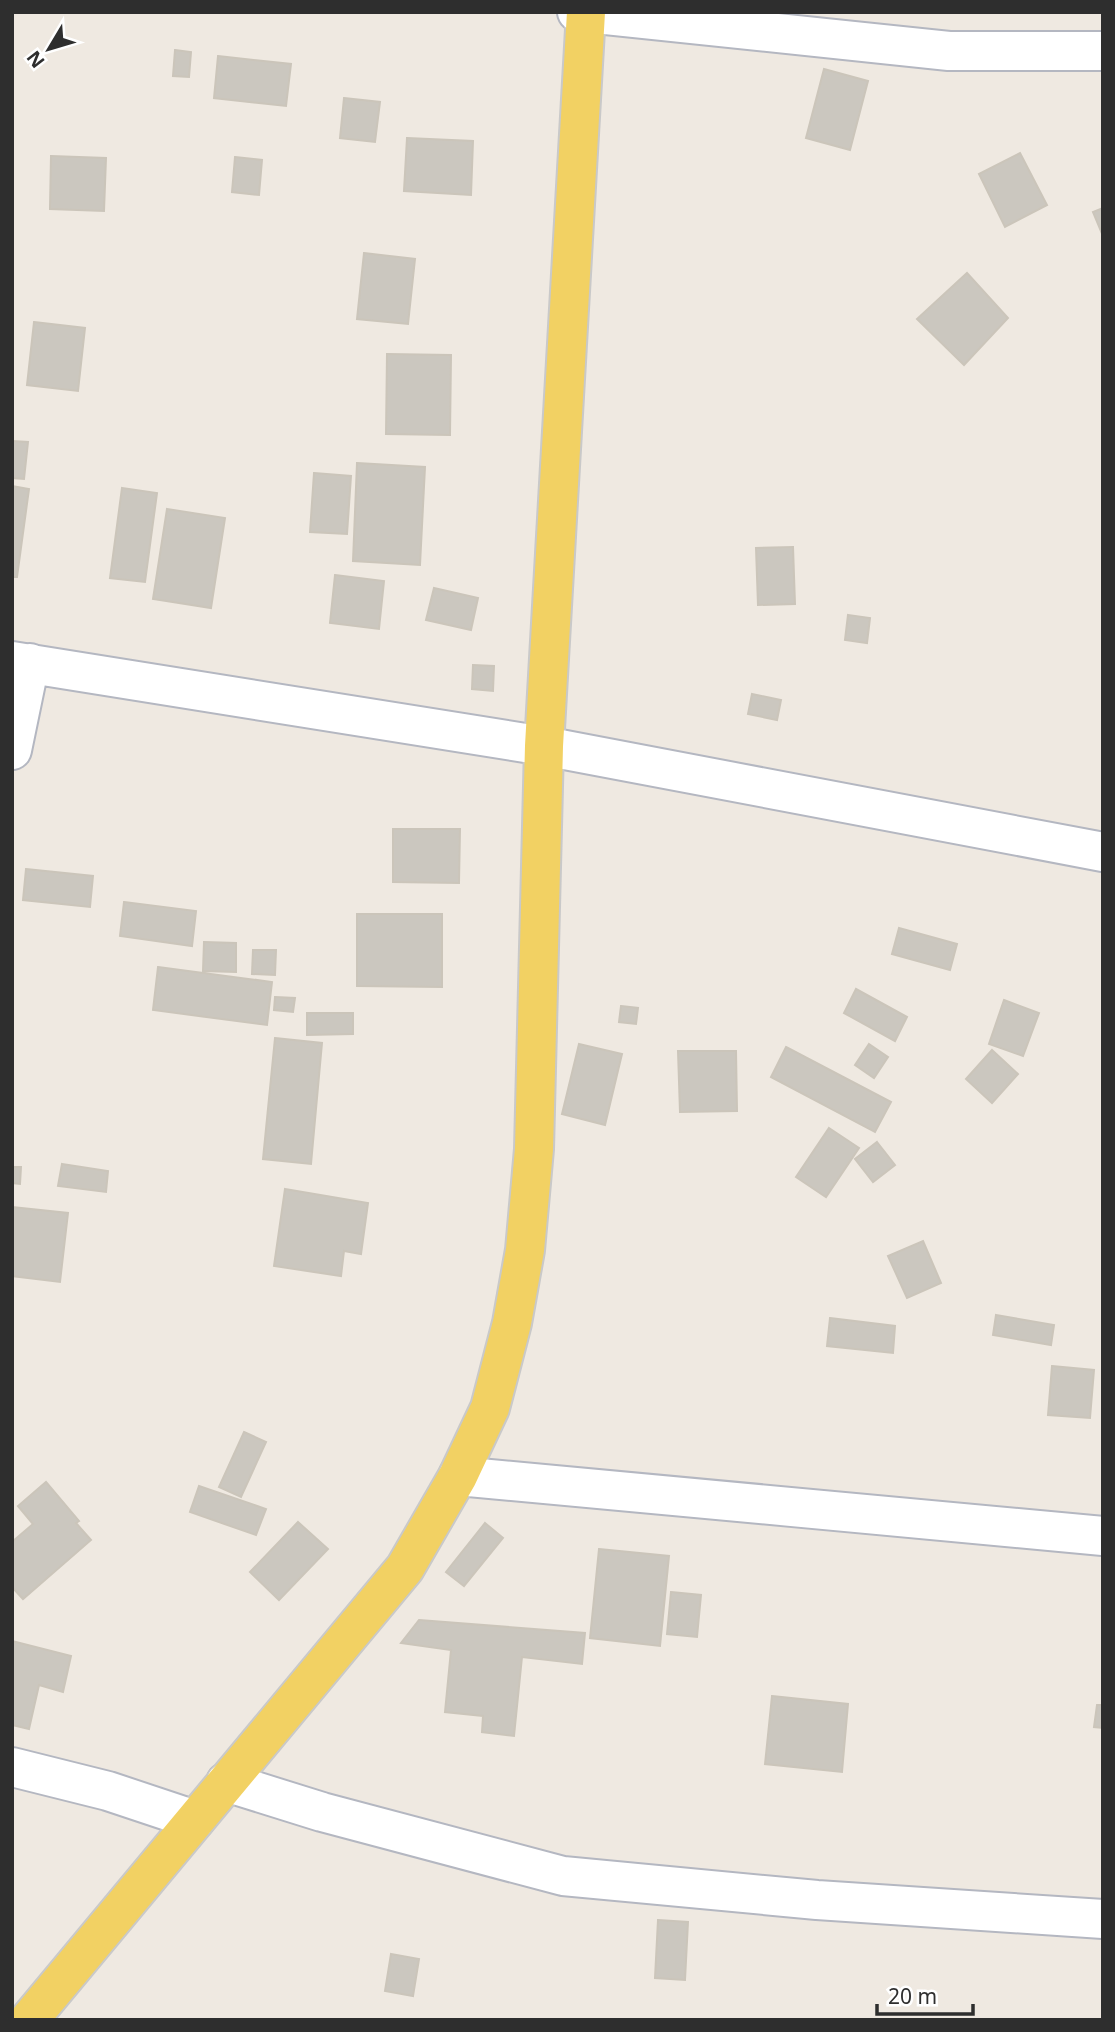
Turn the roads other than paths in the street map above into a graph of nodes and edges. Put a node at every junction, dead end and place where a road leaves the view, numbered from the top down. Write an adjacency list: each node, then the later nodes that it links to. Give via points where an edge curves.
1 (578, 12): 2 (street)
2 (586, 13): 3 (street, via 948,51); 5 (main road)
3 (1103, 51)
4 (21, 662): 5 (street); 6 (street)
5 (544, 746): 7 (street); 8 (main road, via 534,1149 525,1250 490,1408)
6 (12, 750)
7 (1103, 852)
8 (458, 1476): 9 (street); 11 (main road, via 405,1568)
9 (1103, 1536)
10 (12, 1767): 12 (street, via 108,1791)
11 (226, 1782): 12 (main road); 13 (street, via 563,1876 830,1901)
12 (195, 1820): 14 (main road)
13 (1103, 1919)
14 (29, 2020)

